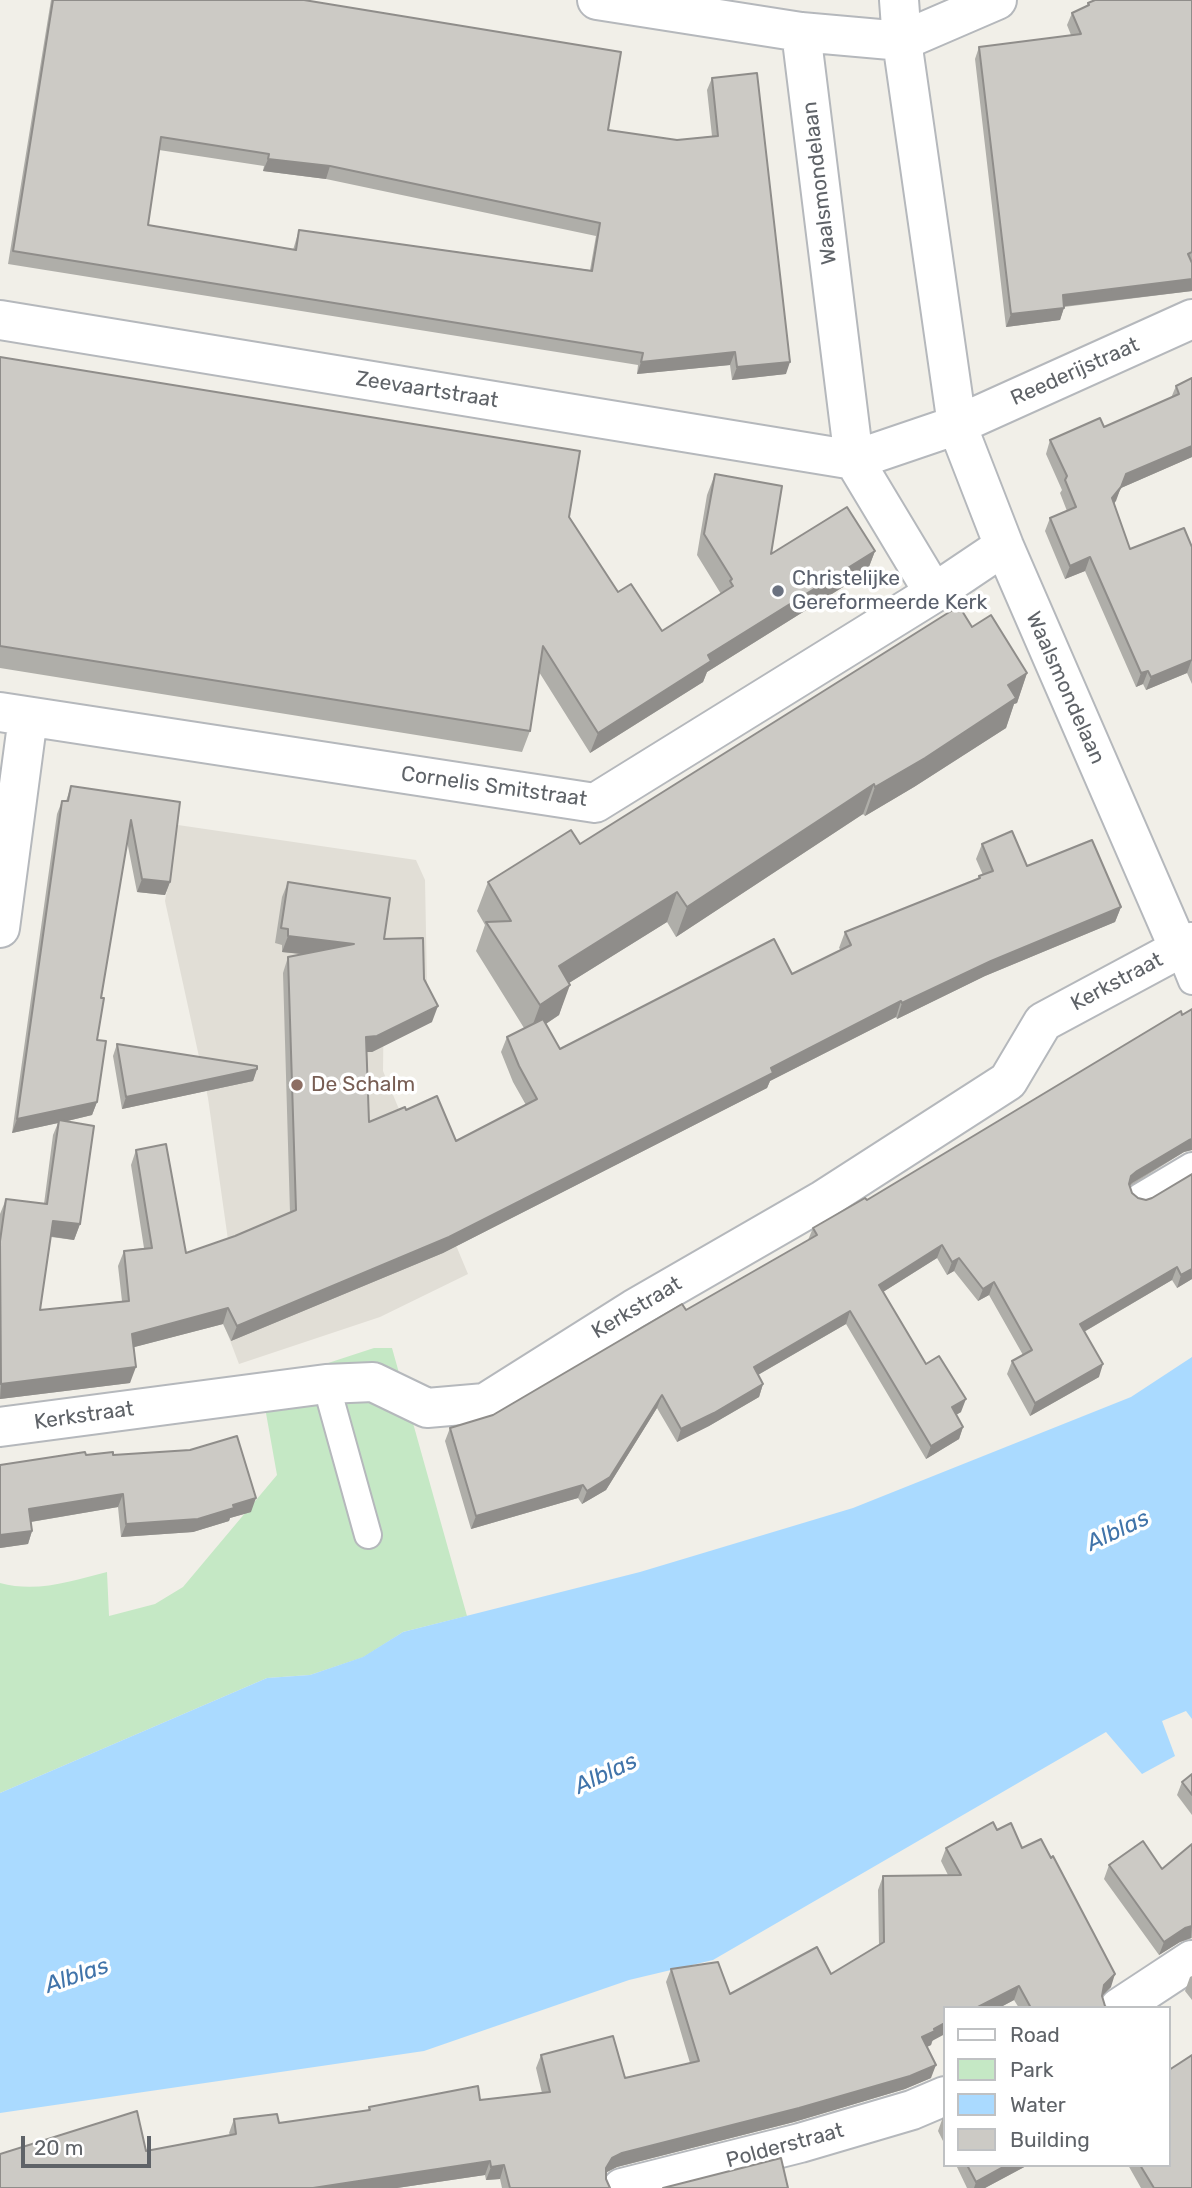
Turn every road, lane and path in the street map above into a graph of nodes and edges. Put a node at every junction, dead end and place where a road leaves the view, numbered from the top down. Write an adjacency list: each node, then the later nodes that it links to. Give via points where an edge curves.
1 (597, 0): 4 (street)
2 (899, 0): 5 (street, Waalsmondelaan)
3 (997, 0): 5 (street)
4 (801, 32): 5 (street); 9 (street, Waalsmondelaan)
5 (902, 41): 8 (street, Waalsmondelaan)
6 (1192, 319): 8 (street, Reederijstraat)
7 (0, 320): 9 (street, Zeevaartstraat)
8 (957, 425): 9 (street); 10 (street, Waalsmondelaan)
9 (854, 460): 11 (street, Waalsmondelaan)
10 (1004, 546): 11 (street, Cornelis Smitstraat); 14 (street, Waalsmondelaan)
11 (934, 593): 12 (street, Cornelis Smitstraat, via 594,803)
12 (14, 715): 13 (street)
13 (0, 928)
14 (1188, 957): 17 (street, Kerkstraat, via 1043,1022 1008,1082 823,1200 634,1309 485,1403 427,1408 373,1382)
15 (1192, 1167): 16 (lane)
16 (1140, 1197)
17 (326, 1384): 18 (street, Kerkstraat); 19 (lane)
18 (0, 1427)
19 (368, 1535)
20 (1192, 1960): 21 (street)
21 (1122, 2006)
22 (944, 2096): 23 (street, Polderstraat, via 800,2143)
23 (622, 2188)

